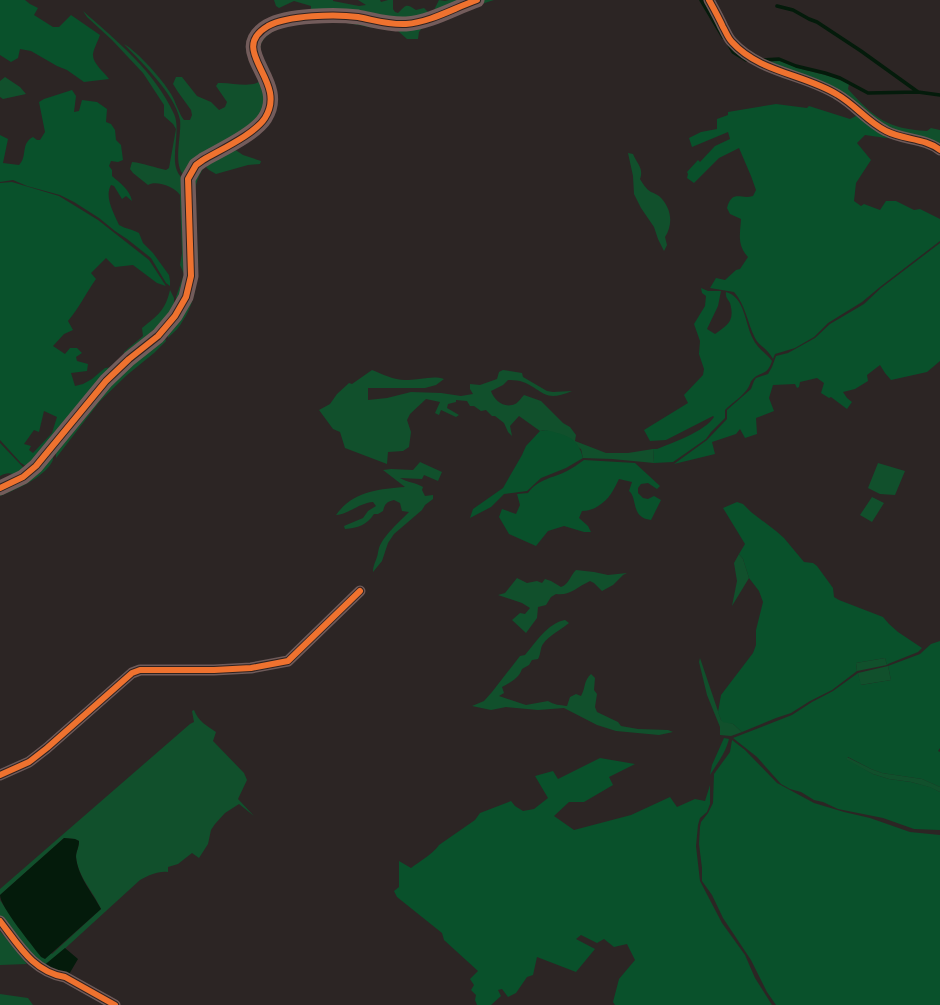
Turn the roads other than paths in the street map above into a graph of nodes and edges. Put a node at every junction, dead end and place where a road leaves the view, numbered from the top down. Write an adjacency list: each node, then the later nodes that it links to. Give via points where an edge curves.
1 (477, 0): 4 (street, via 407,24 392,24 341,15 311,17 269,25 256,37 252,46 253,54 269,85 272,98 270,108 258,126 203,160 191,172 188,179 188,194 191,276 186,297 175,316 158,336 106,381 36,466 23,477)
2 (709, 0): 3 (street, via 731,42 756,61 837,94 885,131)
3 (940, 150)
4 (0, 488)
5 (360, 591): 6 (street, via 288,661 251,668 140,670 132,673 47,748 28,762)
6 (0, 775)
7 (0, 921): 8 (street, via 30,960 42,969 56,976 65,977)
8 (115, 1005)

